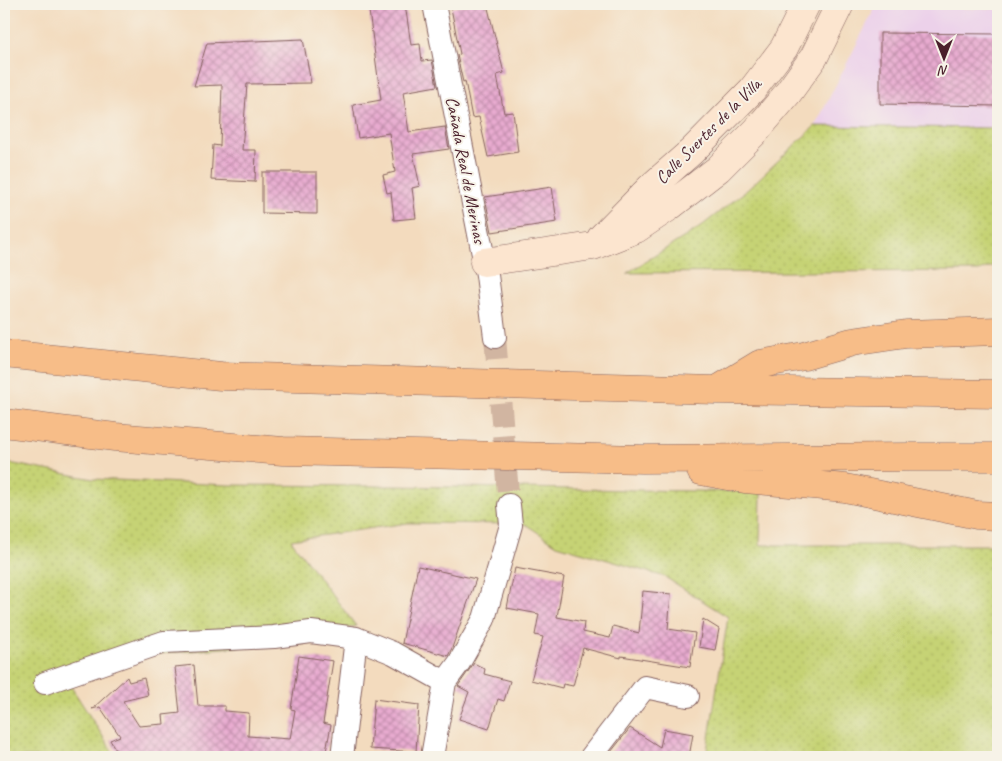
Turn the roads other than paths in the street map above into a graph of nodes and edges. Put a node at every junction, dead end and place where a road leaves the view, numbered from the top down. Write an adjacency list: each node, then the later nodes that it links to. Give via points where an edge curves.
1 (434, 4): 5 (street, Cañada Real de Merinas)
2 (806, 4): 4 (main road, Calle Suertes de la Villa, via 784,48 752,90)
3 (840, 4): 4 (main road, Calle Suertes de la Villa, via 814,56 788,93 718,170 636,229)
4 (593, 246): 5 (main road, Calle Suertes de la Villa)
5 (484, 262): 7 (street, Cañada Real de Merinas)
6 (998, 331): 9 (highway, via 906,334 852,342 760,364)
7 (495, 337)
8 (4, 354): 9 (highway, via 221,376)
9 (716, 390): 10 (highway)
10 (998, 394)
11 (4, 423): 13 (highway, via 115,438 283,451)
12 (998, 458): 13 (highway)
13 (643, 459): 15 (highway, via 745,479 846,488 977,515)
14 (510, 505): 17 (street, via 511,525 484,619)
15 (998, 516)
16 (356, 638): 17 (street, via 393,653); 18 (street, via 311,632 164,642); 20 (street)
17 (445, 682): 21 (street)
18 (45, 683)
19 (688, 696): 22 (street, via 645,687)
20 (342, 757)
21 (432, 757)
22 (592, 757)

